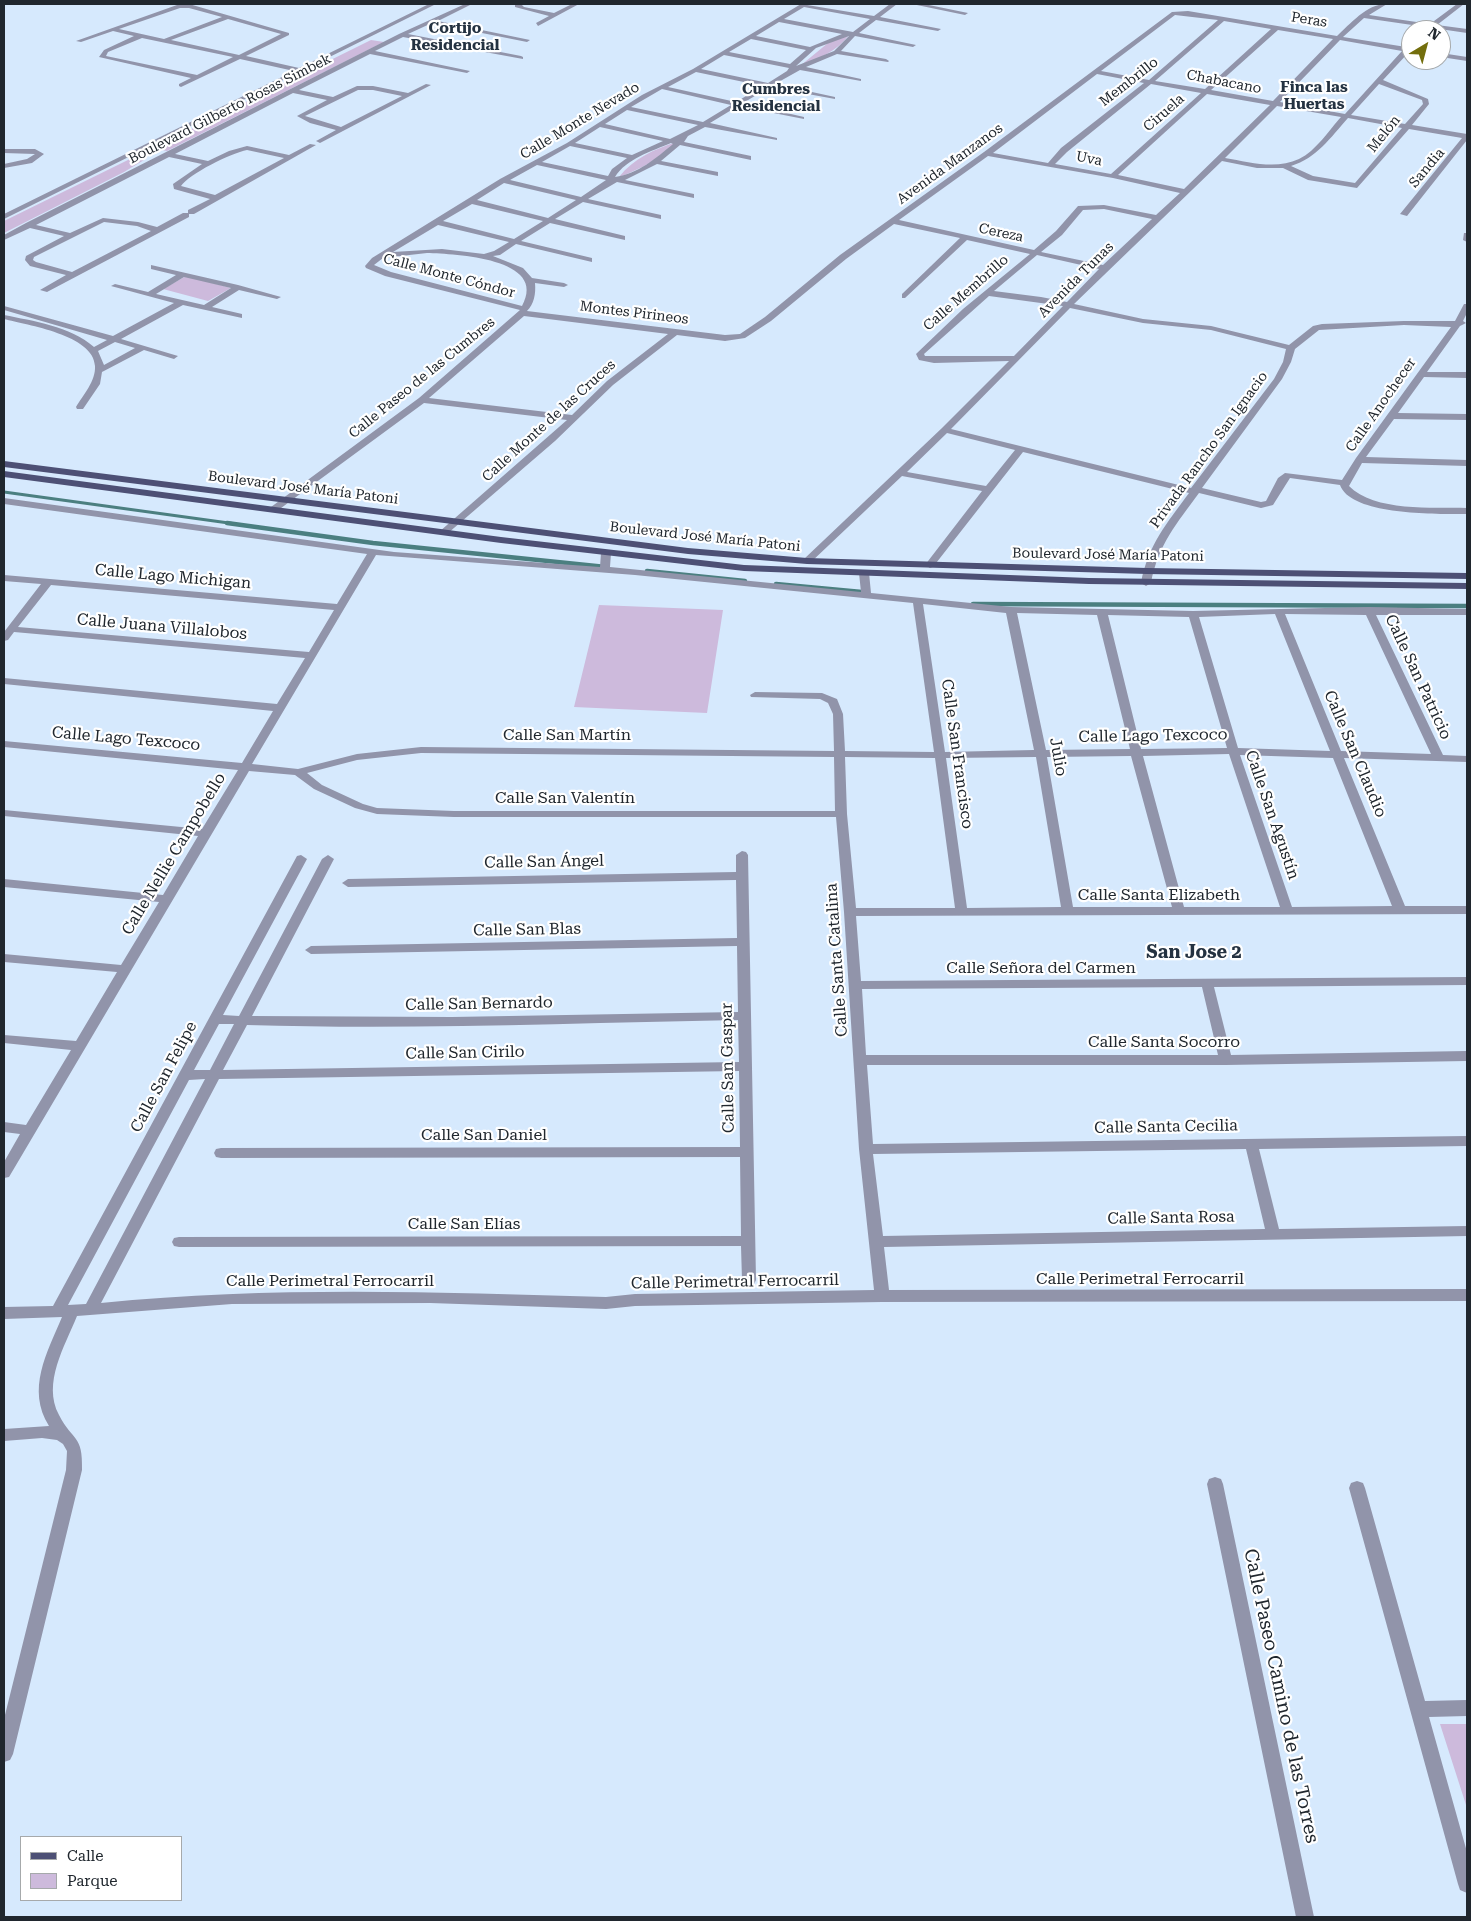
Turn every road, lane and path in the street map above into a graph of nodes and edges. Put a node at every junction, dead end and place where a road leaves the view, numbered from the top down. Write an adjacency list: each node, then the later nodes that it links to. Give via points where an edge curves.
1 (433, 4): 28 (street, Boulevard Gilberto Rosas Simbek)
2 (469, 4): 19 (street, Boulevard Gilberto Rosas Simbek)
3 (518, 4): 12 (street, via 522,8)
4 (576, 4): 12 (street)
5 (805, 4): 15 (street); 16 (street, Calle Monte Nevado)
6 (894, 4): 15 (street)
7 (915, 4): 10 (street)
8 (1384, 4): 14 (street, Avenida Tunas)
9 (1461, 4): 18 (street)
10 (965, 13)
11 (1174, 13): 17 (street, Peras); 55 (street, Avenida Manzanos)
12 (555, 15): 21 (street)
13 (228, 16): 22 (street, via 179,6); 32 (street); 44 (street, via 287,32)
14 (1363, 16): 20 (street); 34 (street, Avenida Tunas)
15 (875, 18): 25 (street); 29 (street)
16 (779, 20): 29 (street); 33 (street, Calle Monte Nevado)
17 (1222, 20): 23 (street, Peras); 58 (street, Membrillo)
18 (1440, 20)
19 (430, 21): 31 (street, Boulevard Gilberto Rosas Simbek); 36 (street)
20 (1401, 23)
21 (538, 24)
22 (120, 26): 24 (street); 32 (street)
23 (1276, 28): 34 (street, Peras); 65 (street, Ciruela)
24 (111, 29): 30 (street); 37 (street)
25 (938, 29)
26 (1451, 30): 27 (street)
27 (1467, 31)
28 (376, 32): 31 (street); 50 (street, Boulevard Gilberto Rosas Simbek)
29 (854, 33): 38 (street); 40 (street); 42 (street)
30 (142, 35): 35 (street); 56 (street, via 106,51 102,57)
31 (402, 35): 41 (street, Boulevard Gilberto Rosas Simbek); 47 (street)
32 (174, 36): 35 (street); 44 (street)
33 (750, 37): 40 (street); 43 (street, Calle Monte Nevado)
34 (1338, 38): 39 (street, Peras); 72 (street, Avenida Tunas)
35 (166, 40): 44 (street)
36 (527, 40)
37 (79, 41)
38 (913, 45)
39 (1401, 47)
40 (813, 49): 51 (street)
41 (369, 52): 54 (street); 64 (street, Boulevard Gilberto Rosas Simbek)
42 (836, 52): 49 (street); 52 (street)
43 (723, 53): 51 (street); 53 (street, Calle Monte Nevado)
44 (245, 54): 50 (street); 56 (street)
45 (1451, 56): 48 (street)
46 (1401, 57): 59 (street)
47 (521, 58)
48 (1467, 58)
49 (886, 61)
50 (302, 68): 88 (street, Boulevard Gilberto Rosas Simbek)
51 (790, 69): 52 (street); 62 (street)
52 (800, 69): 57 (street)
53 (695, 70): 62 (street); 63 (street, Calle Monte Nevado)
54 (467, 72)
55 (1094, 72): 58 (street, Chabacano); 91 (street, Avenida Manzanos)
56 (198, 77): 61 (street)
57 (859, 80)
58 (1150, 81): 65 (street, Chabacano); 101 (street, Membrillo)
59 (1379, 82): 74 (street); 78 (street, Melón, via 1425,99 1424,108)
60 (428, 84): 66 (street)
61 (180, 85)
62 (767, 85): 68 (street); 70 (street)
63 (660, 87): 70 (street); 73 (street, Calle Monte Nevado)
64 (293, 91): 67 (street, Boulevard Gilberto Rosas Simbek); 69 (street)
65 (1207, 91): 72 (street, Chabacano); 106 (street, Ciruela)
66 (408, 95): 69 (street, via 364,87); 79 (street)
67 (284, 96): 71 (street); 92 (street, Boulevard Gilberto Rosas Simbek)
68 (833, 98)
69 (332, 99): 71 (street)
70 (737, 103): 75 (street); 76 (street)
71 (322, 104): 79 (street, via 300,116)
72 (1274, 104): 74 (street, Chabacano); 96 (street, Avenida Tunas)
73 (626, 108): 76 (street); 77 (street, Calle Monte Nevado)
74 (1348, 116): 78 (street, Chabacano); 103 (street, via 1310,155)
75 (802, 118)
76 (704, 124): 80 (street); 82 (street)
77 (599, 125): 83 (street); 86 (street, Calle Monte Nevado)
78 (1406, 126): 81 (street, Chabacano); 103 (street, Melón, via 1360,184 1351,186 1311,178)
79 (343, 130): 84 (street)
80 (691, 132): 83 (street); 85 (street)
81 (1467, 137): 114 (street, Sandia)
82 (775, 139)
83 (670, 140): 85 (street); 94 (street)
84 (320, 141)
85 (680, 142): 95 (street); 99 (street)
86 (569, 144): 94 (street); 98 (street, Calle Monte Nevado)
87 (312, 145): 93 (street)
88 (143, 149): 90 (street, Boulevard Gilberto Rosas Simbek); 92 (street)
89 (4, 151): 102 (street, via 35,150 40,154)
90 (133, 154): 97 (street); 115 (street, Boulevard Gilberto Rosas Simbek)
91 (988, 154): 101 (street, Uva); 119 (street, Avenida Manzanos)
92 (170, 155): 97 (street, Boulevard Gilberto Rosas Simbek); 100 (street)
93 (290, 157): 100 (street, via 247,148); 111 (street)
94 (634, 158): 108 (street, via 615,171)
95 (748, 158)
96 (1220, 159): 103 (street, via 1257,166); 109 (street, Avenida Tunas)
97 (160, 160): 104 (street); 121 (street, Boulevard Gilberto Rosas Simbek)
98 (537, 162): 107 (street, Calle Monte Nevado); 108 (street)
99 (656, 162): 105 (street); 108 (street)
100 (211, 164): 104 (street)
101 (1051, 164): 106 (street, Uva)
102 (4, 166)
103 (1284, 166)
104 (200, 169): 111 (street, via 181,180 177,187)
105 (715, 174)
106 (1113, 176): 109 (street, Uva)
107 (503, 181): 112 (street); 113 (street, Calle Monte Nevado)
108 (612, 181): 110 (street); 112 (street)
109 (1186, 192): 117 (street, Avenida Tunas)
110 (690, 196)
111 (217, 198): 123 (street)
112 (583, 199): 116 (street); 118 (street)
113 (470, 201): 118 (street); 120 (street, Calle Monte Nevado)
114 (1404, 214)
115 (4, 217)
116 (658, 217)
117 (1159, 218): 134 (street, via 1104,207 1081,208 1063,230); 140 (street, Avenida Tunas)
118 (550, 220): 127 (street); 131 (street)
119 (891, 221): 128 (street, Cereza); 163 (street, Avenida Manzanos)
120 (436, 222): 131 (street); 132 (street, Calle Monte Nevado)
121 (29, 225): 122 (street, Boulevard Gilberto Rosas Simbek); 124 (street)
122 (20, 230): 126 (street, Boulevard Gilberto Rosas Simbek); 130 (street)
123 (157, 230): 124 (street, via 103,220); 142 (street)
124 (69, 235): 130 (street)
125 (1467, 235): 129 (street)
126 (4, 238)
127 (622, 238)
128 (966, 238): 134 (street, Cereza); 150 (street)
129 (1467, 240)
130 (58, 241): 142 (street, via 30,256 29,260)
131 (516, 242): 135 (street); 137 (street)
132 (401, 244): 133 (street); 136 (street, Calle Monte Nevado)
133 (427, 251): 135 (street); 136 (street)
134 (1034, 253): 140 (street, Cereza); 148 (street, Calle Membrillo)
135 (496, 256): 143 (street)
136 (378, 257): 138 (street, Calle Monte Nevado)
137 (589, 260)
138 (371, 263): 157 (street, Calle Monte Cóndor, via 369,266 376,270)
139 (154, 267): 141 (street)
140 (1105, 268): 153 (street, Avenida Tunas)
141 (183, 274): 146 (street); 149 (street)
142 (73, 275): 147 (street)
143 (531, 280): 144 (street); 157 (street, via 534,291)
144 (564, 285)
145 (115, 286): 149 (street)
146 (238, 287): 151 (street); 156 (street)
147 (44, 290)
148 (988, 293): 153 (street, via 1041,298); 169 (street, Calle Membrillo, via 927,345 920,357 941,360)
149 (150, 294): 152 (street)
150 (905, 296)
151 (277, 297)
152 (182, 302): 156 (street); 164 (street)
153 (1068, 305): 166 (street, via 1143,321 1211,328); 169 (street, Avenida Tunas)
154 (1467, 306): 161 (street, Calle Anochecer)
155 (4, 308): 158 (street)
156 (205, 308): 159 (street)
157 (524, 311): 162 (street, Montes Pirineos); 173 (street, Calle Paseo de las Cumbres)
158 (21, 312): 160 (street); 164 (street)
159 (240, 316)
160 (7, 318): 167 (street, via 69,335)
161 (1463, 323): 166 (street, via 1322,326); 171 (street, Calle Anochecer)
162 (675, 332): 163 (street, Montes Pirineos, via 725,338); 177 (street, Calle Monte de las Cruces, via 626,370)
163 (742, 336)
164 (116, 339): 165 (street); 167 (street)
165 (143, 347): 168 (street); 170 (street)
166 (1291, 348): 187 (street, Privada Rancho San Ignacio, via 1287,362 1257,408)
167 (94, 350): 170 (street)
168 (174, 356)
169 (1018, 358): 178 (street, Avenida Tunas)
170 (101, 370): 174 (street, via 93,391)
171 (1420, 374): 172 (street); 175 (street, Calle Anochecer)
172 (1467, 375)
173 (422, 400): 177 (street); 188 (street, Calle Paseo de las Cumbres)
174 (80, 407)
175 (1393, 416): 176 (street); 180 (street, Calle Anochecer)
176 (1467, 417)
177 (576, 418): 192 (street, Calle Monte de las Cruces)
178 (945, 430): 179 (street); 183 (street, Avenida Tunas)
179 (1021, 449): 186 (street); 187 (street)
180 (1359, 460): 181 (street); 185 (street, Calle Anochecer)
181 (1467, 462)
182 (4, 464): 188 (main road, Boulevard José María Patoni)
183 (899, 473): 186 (street); 195 (street, Avenida Tunas)
184 (5, 476): 190 (main road, Boulevard José María Patoni)
185 (1345, 484): 187 (street, via 1288,476 1283,478 1270,503 1261,505); 191 (street, via 1352,496 1371,504)
186 (988, 489): 197 (street)
187 (1194, 490): 199 (street, Privada Rancho San Ignacio, via 1163,537)
188 (286, 500): 190 (street, Calle Paseo de las Cumbres); 192 (main road, Boulevard José María Patoni)
189 (4, 501): 194 (street)
190 (274, 509): 193 (main road, Boulevard José María Patoni)
191 (1467, 511)
192 (457, 521): 193 (street, Calle Monte de las Cruces); 195 (main road, Boulevard José María Patoni, via 688,551)
193 (444, 532): 196 (main road, Boulevard José María Patoni)
194 (373, 552): 196 (street); 208 (street, Calle Nellie Campobello)
195 (807, 562): 197 (main road, Boulevard José María Patoni)
196 (606, 564): 205 (street); 205 (main road, Boulevard José María Patoni, via 744,568)
197 (930, 565): 198 (main road, Boulevard José María Patoni)
198 (1066, 569): 199 (main road, Boulevard José María Patoni); 202 (main road)
199 (1147, 571): 200 (main road, Boulevard José María Patoni); 204 (street, Privada Rancho San Ignacio)
200 (1467, 576)
201 (4, 578): 203 (street, Calle Lago Michigan)
202 (1066, 580): 204 (main road, Boulevard José María Patoni); 205 (main road, Boulevard José María Patoni)
203 (49, 582): 208 (street, Calle Lago Michigan); 215 (street)
204 (1146, 583): 206 (main road, Boulevard José María Patoni)
205 (865, 586): 207 (street)
206 (1467, 586)
207 (918, 602): 209 (street); 227 (street, Calle San Francisco)
208 (340, 607): 217 (street, Calle Nellie Campobello)
209 (1011, 610): 213 (street); 224 (street, Julio)
210 (1369, 610): 211 (street); 212 (street); 228 (street, Calle San Patricio)
211 (1279, 611): 214 (street); 225 (street, Calle San Claudio)
212 (1467, 612)
213 (1102, 613): 214 (street); 223 (street)
214 (1192, 614): 222 (street, Calle San Agustín)
215 (11, 629): 216 (street); 217 (street, Calle Juana Villalobos)
216 (4, 638)
217 (311, 655): 220 (street, Calle Nellie Campobello)
218 (4, 682): 220 (street)
219 (755, 694): 226 (street, Calle Santa Catalina, via 814,694 833,701 838,714)
220 (280, 708): 230 (street, Calle Nellie Campobello)
221 (4, 744): 230 (street, Calle Lago Texcoco)
222 (1233, 751): 223 (street, Calle Lago Texcoco); 225 (street, Calle Lago Texcoco); 246 (street, Calle San Agustín)
223 (1136, 752): 224 (street, Calle Lago Texcoco); 242 (street)
224 (1042, 753): 227 (street, Calle Lago Texcoco); 245 (street, Julio)
225 (1336, 753): 228 (street, Calle Lago Texcoco); 243 (street, Calle San Claudio)
226 (838, 754): 227 (street, Calle Lago Texcoco); 231 (street, Calle San Martín, via 421,750 357,757); 233 (street, Calle Santa Catalina)
227 (941, 755): 248 (street, Calle San Francisco)
228 (1438, 757): 229 (street, Calle Lago Texcoco)
229 (1467, 759)
230 (245, 767): 231 (street, Calle Lago Texcoco); 234 (street, Calle Nellie Campobello)
231 (298, 772): 233 (street, Calle San Valentín, via 318,787 377,811 454,814)
232 (4, 813): 234 (street)
233 (841, 814): 247 (street, Calle Santa Catalina)
234 (206, 833): 241 (street, Calle Nellie Campobello)
235 (742, 855): 238 (street, Calle San Gaspar)
236 (301, 859): 257 (street, Calle San Felipe)
237 (328, 859): 258 (street)
238 (741, 876): 240 (street, Calle San Ángel); 249 (street, Calle San Gaspar)
239 (4, 883): 241 (street)
240 (348, 883)
241 (165, 899): 252 (street, Calle Nellie Campobello)
242 (1179, 910): 245 (street, Calle Santa Elizabeth); 246 (street, Calle Santa Elizabeth)
243 (1400, 910): 244 (street, Calle Santa Elizabeth); 246 (street, Calle Santa Elizabeth)
244 (1467, 910)
245 (1068, 911): 248 (street, Calle Santa Elizabeth)
246 (1287, 911)
247 (850, 912): 248 (street, Calle Santa Elizabeth); 255 (street, Calle Santa Catalina)
248 (962, 912)
249 (744, 942): 250 (street, Calle San Blas); 256 (street, Calle San Gaspar)
250 (311, 950)
251 (4, 958): 252 (street)
252 (124, 969): 260 (street, Calle Nellie Campobello)
253 (1467, 981): 254 (street, Calle Señora del Carmen)
254 (1207, 983): 255 (street, Calle Señora del Carmen); 263 (street)
255 (856, 985): 262 (street, Calle Santa Catalina)
256 (744, 1016): 258 (street, Calle San Bernardo, via 452,1021); 264 (street, Calle San Gaspar)
257 (215, 1019): 258 (street, Calle San Bernardo); 266 (street, Calle San Felipe)
258 (243, 1020): 265 (street)
259 (4, 1039): 260 (street)
260 (79, 1046): 268 (street, Calle Nellie Campobello)
261 (1467, 1056): 263 (street, Calle Santa Socorro)
262 (861, 1060): 263 (street, Calle Santa Socorro); 271 (street, Calle Santa Catalina)
263 (1226, 1060)
264 (746, 1066): 265 (street, Calle San Cirilo); 272 (street, Calle San Gaspar)
265 (214, 1074): 266 (street, Calle San Cirilo); 283 (street)
266 (185, 1075): 284 (street, Calle San Felipe)
267 (4, 1127): 268 (street)
268 (29, 1130): 274 (street, Calle Nellie Campobello)
269 (1467, 1141): 270 (street, Calle Santa Cecilia)
270 (1251, 1143): 271 (street, Calle Santa Cecilia); 276 (street)
271 (866, 1149): 279 (street, Calle Santa Catalina)
272 (747, 1152): 273 (street, Calle San Daniel); 277 (street, Calle San Gaspar)
273 (221, 1153)
274 (4, 1172)
275 (1467, 1231): 276 (street, Calle Santa Rosa)
276 (1274, 1234): 279 (street, Calle Santa Rosa)
277 (748, 1241): 278 (street, Calle San Elías); 280 (street, Calle San Gaspar)
278 (179, 1242)
279 (876, 1242): 282 (street, Calle Santa Catalina)
280 (749, 1280)
281 (1467, 1295): 282 (street, Calle Perimetral Ferrocarril)
282 (882, 1296): 283 (street, Calle Perimetral Ferrocarril, via 606,1303 430,1297 224,1299)
283 (90, 1310): 284 (street, Calle Perimetral Ferrocarril)
284 (65, 1311): 285 (street, Calle Perimetral Ferrocarril); 287 (street, Calle San Felipe, via 44,1386 50,1415)
285 (4, 1313)
286 (4, 1435): 287 (street)
287 (61, 1435): 292 (street, via 74,1447 74,1470)
288 (1215, 1484): 294 (street, Calle Paseo Camino de las Torres)
289 (1357, 1488): 291 (street)
290 (1467, 1708): 291 (street)
291 (1418, 1709): 293 (street)
292 (4, 1754)
293 (1467, 1884)
294 (1305, 1917)

